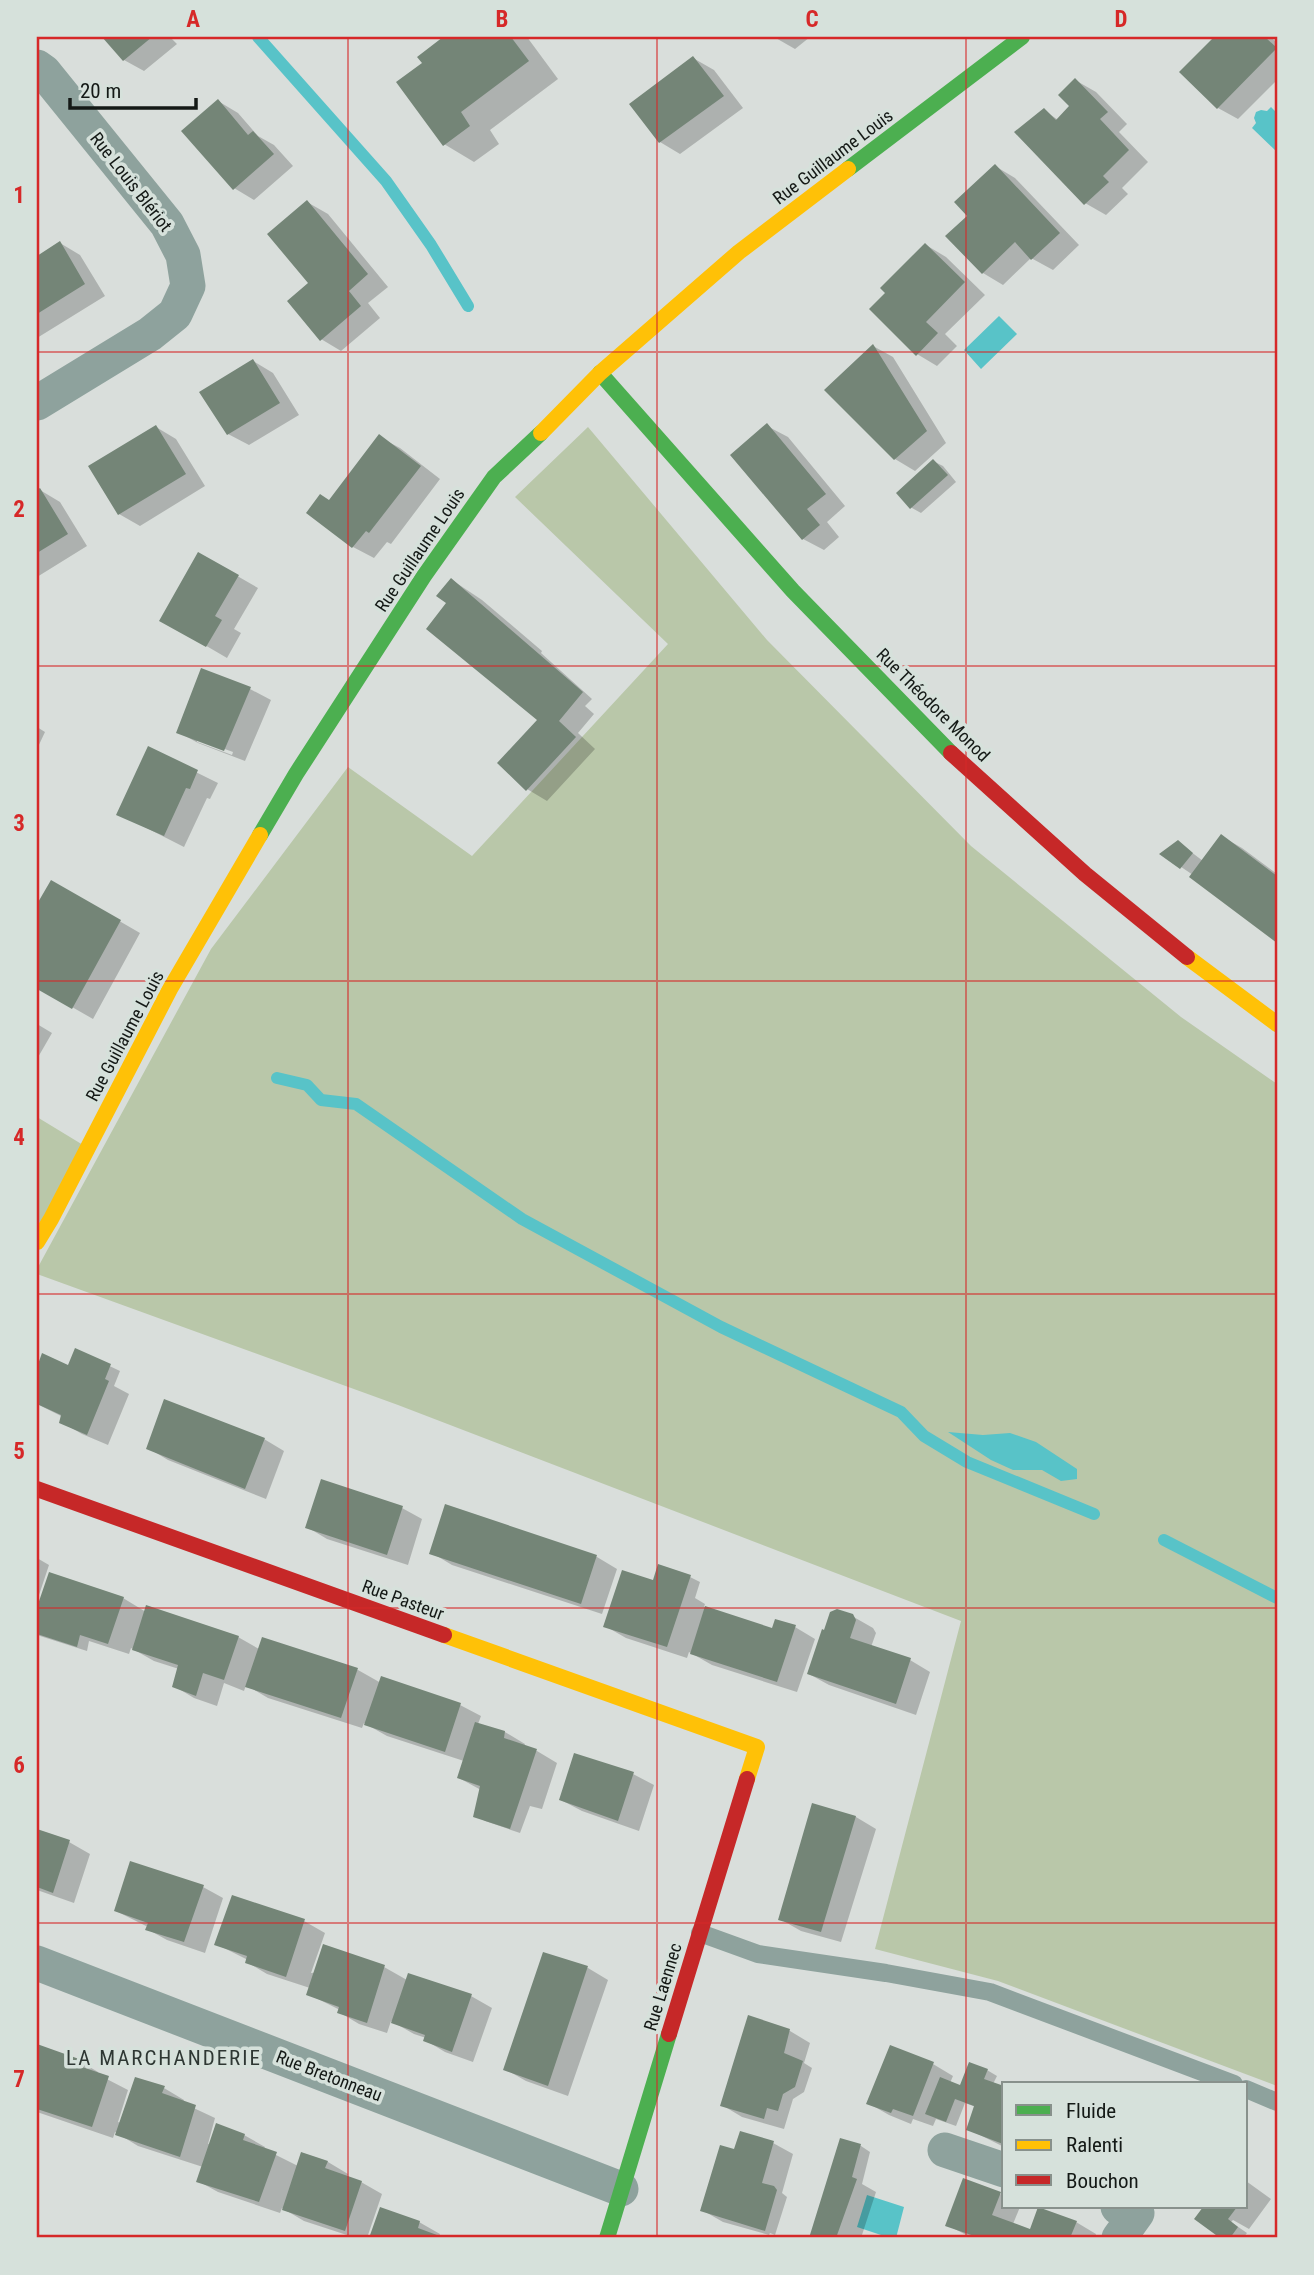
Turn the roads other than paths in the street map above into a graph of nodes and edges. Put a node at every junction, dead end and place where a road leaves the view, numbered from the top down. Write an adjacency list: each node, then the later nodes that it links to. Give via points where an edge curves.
1 (1022, 37): 3 (street, Rue Guillaume Louis, via 738,252)
2 (37, 67): 4 (street, Rue Louis Blériot, via 167,224 183,255 188,286 175,314 150,334)
3 (600, 373): 5 (street, Rue Théodore Monod, via 792,590 936,740 1088,876); 6 (street, Rue Guillaume Louis, via 494,477 424,576 296,774 170,989)
4 (37, 403)
5 (1277, 1024)
6 (37, 1242)
7 (37, 1489): 8 (street, Rue Pasteur)
8 (757, 1747): 9 (street, Rue Laennec)
9 (699, 1933): 11 (lane, via 758,1954 990,1992); 16 (street, Rue Laennec)
10 (37, 1963): 16 (street, Rue Bretonneau)
11 (1229, 2082)
12 (1248, 2090): 13 (lane)
13 (1277, 2102)
14 (945, 2150): 15 (street)
15 (1002, 2169)
16 (621, 2189): 18 (street, Rue Laennec)
17 (1121, 2208): 19 (street, via 1137,2213)
18 (607, 2238)
19 (1119, 2238)

